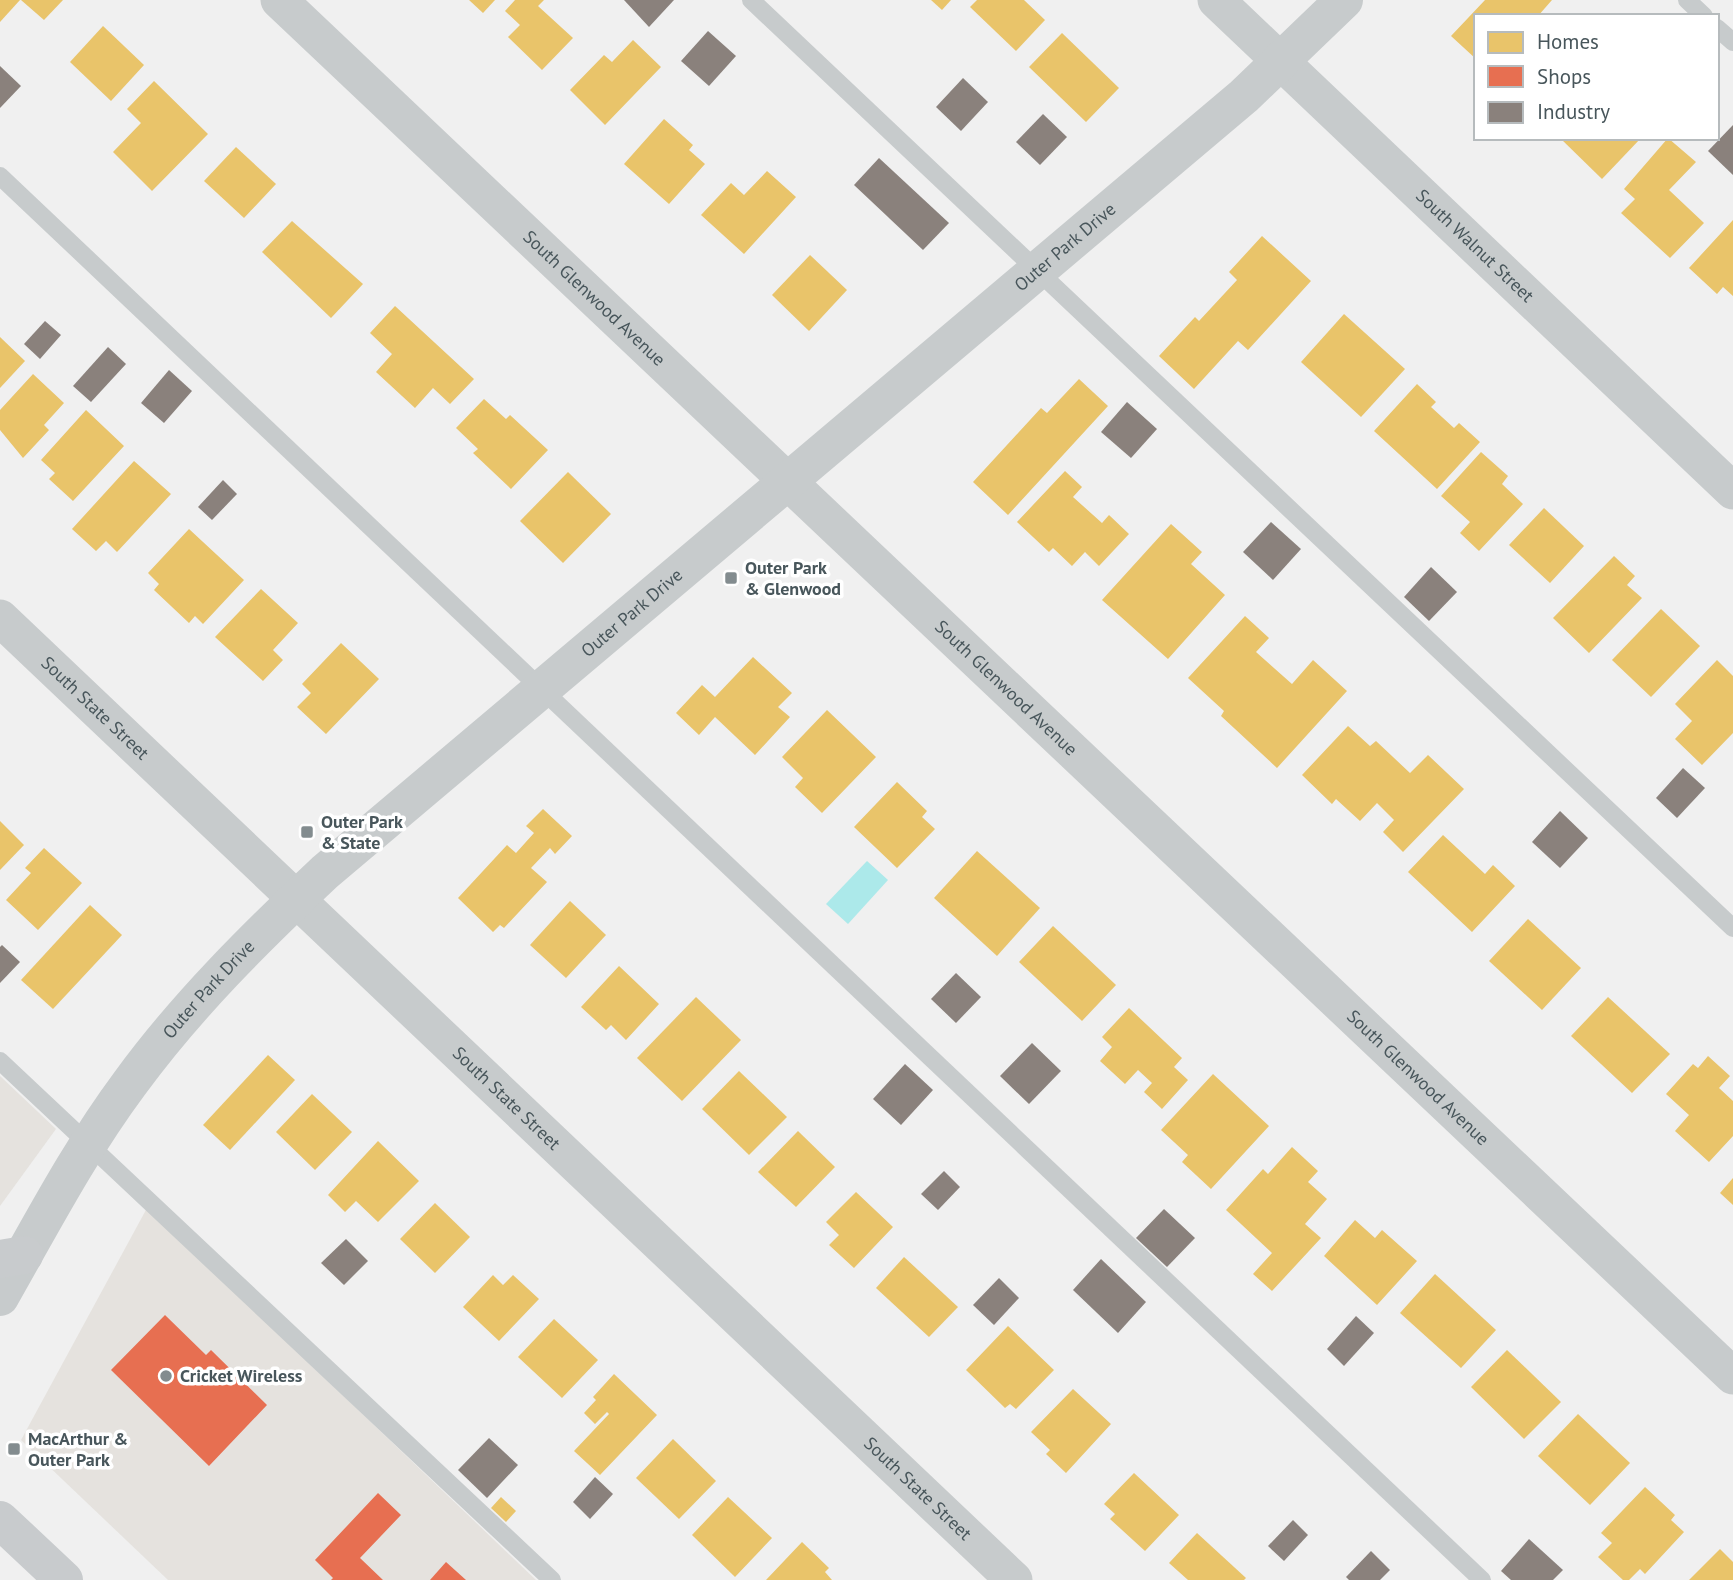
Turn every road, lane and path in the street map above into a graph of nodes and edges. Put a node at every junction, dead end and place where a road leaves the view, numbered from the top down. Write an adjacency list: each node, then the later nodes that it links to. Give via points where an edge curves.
1 (279, 0): 12 (street, South Glenwood Avenue)
2 (751, 0): 11 (lane)
3 (1216, 0): 9 (street, South Walnut Street)
4 (1344, 0): 9 (street, Outer Park Drive)
5 (1687, 0): 6 (lane)
6 (1702, 14)
7 (1719, 30): 8 (lane)
8 (1733, 42)
9 (1282, 61): 11 (street, Outer Park Drive); 13 (street, South Walnut Street)
10 (0, 176): 15 (lane)
11 (1037, 271): 12 (street, Outer Park Drive); 17 (lane)
12 (789, 482): 15 (street, Outer Park Drive); 22 (street, South Glenwood Avenue)
13 (1733, 491)
14 (0, 618): 16 (street, South State Street)
15 (542, 691): 16 (street, Outer Park Drive); 27 (lane)
16 (297, 899): 19 (street, Outer Park Drive, via 196,1000 130,1082); 26 (street, South State Street)
17 (1733, 928)
18 (0, 1061): 19 (lane)
19 (88, 1144): 20 (street, Outer Park Drive); 25 (lane)
20 (12, 1257): 21 (street, Outer Park Drive)
21 (0, 1297)
22 (1733, 1376)
23 (0, 1520): 24 (main road)
24 (64, 1580)
25 (552, 1580)
26 (1014, 1580)
27 (1482, 1580)

